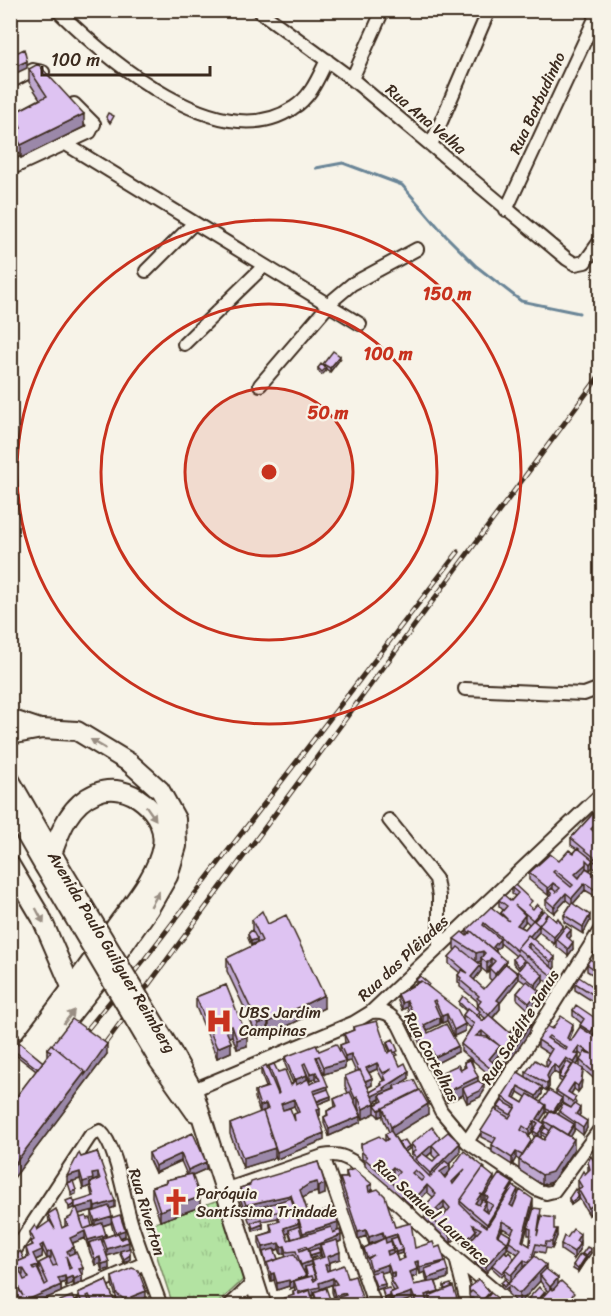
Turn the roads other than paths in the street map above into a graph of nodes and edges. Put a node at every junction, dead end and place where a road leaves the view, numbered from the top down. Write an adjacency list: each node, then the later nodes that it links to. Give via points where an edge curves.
1 (57, 10): 6 (street, via 87,40 157,92 198,112 236,120 276,118 295,107 313,89)
2 (383, 10): 7 (street)
3 (489, 10): 12 (street)
4 (599, 10): 14 (street, Rua Barbudinho)
5 (265, 12): 6 (street, Rua Ana Velha)
6 (327, 60): 7 (street, Rua Ana Velha)
7 (352, 79): 12 (street, Rua Ana Velha)
8 (50, 80): 9 (street, via 38,70)
9 (10, 82)
10 (64, 94): 11 (street, via 94,124 90,132)
11 (64, 143): 13 (street); 15 (street)
12 (430, 145): 14 (street, Rua Ana Velha)
13 (10, 169)
14 (506, 210): 16 (street, Rua Ana Velha, via 575,264 585,262)
15 (194, 223): 18 (street); 19 (street)
16 (600, 241)
17 (417, 249): 20 (street, via 352,284)
18 (264, 266): 20 (street); 22 (street)
19 (147, 271)
20 (328, 305): 21 (street); 23 (street)
21 (360, 324)
22 (184, 344)
23 (260, 385)
24 (600, 688): 25 (street, via 584,694)
25 (465, 689)
26 (10, 719): 27 (street)
27 (42, 729): 28 (street); 40 (street, one-way to 27, via 149,909 168,876 177,846 176,819 160,790 130,763 77,731)
28 (10, 735)
29 (10, 780): 33 (street, Avenida Paulo Guilguer Reimberg)
30 (600, 795): 36 (street, Rua das Plêiades)
31 (10, 807): 33 (street, Avenida Paulo Guilguer Reimberg)
32 (389, 820): 36 (street, via 436,879)
33 (51, 861): 37 (street, one-way to 37, via 70,813 97,792 124,791 140,798 162,831 159,859 146,882); 41 (street, Avenida Paulo Guilguer Reimberg, bridge)
34 (10, 865): 37 (street, one-way to 37, via 41,917)
35 (600, 930): 43 (street, Rua Satélite Janus)
36 (439, 946): 38 (street, Rua das Plêiades)
37 (72, 989): 39 (street)
38 (371, 1012): 41 (street, Rua das Plêiades); 43 (street, Rua Cortelhas, via 392,1015 441,1112)
39 (10, 1069)
40 (10, 1091)
41 (188, 1093): 45 (street, Avenida Paulo Guilguer Reimberg, via 206,1128)
42 (600, 1129): 43 (street, Rua Cortelhas, via 558,1188 546,1193)
43 (467, 1142)
44 (323, 1156): 45 (street); 47 (street, Rua Samuel Laurence, via 335,1154 352,1161); 54 (street)
45 (225, 1190): 49 (street, Avenida Paulo Guilguer Reimberg)
46 (10, 1258): 48 (street, Rua Riverton, via 90,1136 98,1131 111,1151)
47 (456, 1258): 55 (street); 56 (street, Rua Samuel Laurence)
48 (145, 1263): 50 (street); 51 (street, Rua Riverton)
49 (254, 1282): 52 (street); 53 (street, Avenida Paulo Guilguer Reimberg)
50 (45, 1305)
51 (160, 1305)
52 (229, 1305)
53 (262, 1305)
54 (375, 1305)
55 (468, 1305)
56 (513, 1305)

